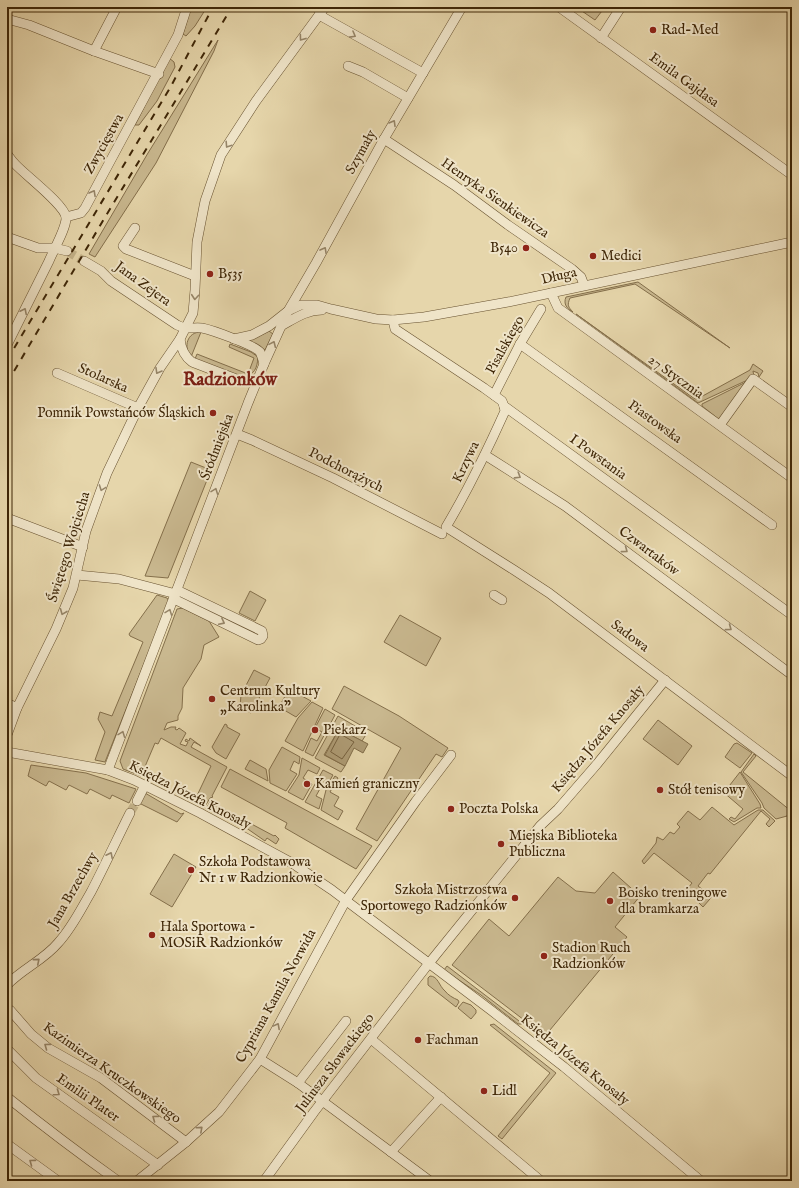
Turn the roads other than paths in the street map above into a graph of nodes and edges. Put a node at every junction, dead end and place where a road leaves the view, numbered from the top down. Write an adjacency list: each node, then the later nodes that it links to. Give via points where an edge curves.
1 (117, 7): 10 (street)
2 (187, 7): 13 (street, Zwycięstwa, via 178,35)
3 (325, 7): 7 (street, Świętego Wojciecha)
4 (462, 7): 12 (street, Szymały)
5 (559, 7): 9 (street, Emila Gajdasa)
6 (621, 7): 9 (street)
7 (319, 15): 12 (street, one-way to 12); 25 (street, Świętego Wojciecha, one-way to 25, via 256,101 221,155 205,201 197,242)
8 (7, 19): 10 (street)
9 (601, 38): 17 (street, Emila Gajdasa)
10 (94, 51): 13 (street)
11 (348, 66): 14 (street)
12 (423, 73): 14 (street, Szymały)
13 (159, 74): 18 (street, Zwycięstwa, one-way to 13, via 81,213 85,208)
14 (408, 98): 15 (street, Szymały, one-way to 14)
15 (384, 139): 26 (street, Szymały, one-way to 15); 27 (street, Henryka Sienkiewicza, via 572,269)
16 (7, 154): 18 (street, via 14,164 55,201)
17 (792, 175)
18 (66, 217): 22 (street)
19 (135, 228): 25 (street, via 123,246 126,249)
20 (7, 237): 22 (street, via 38,248)
21 (792, 242): 27 (street, Długa)
22 (54, 248): 23 (street); 39 (street, one-way to 22)
23 (67, 251)
24 (84, 261): 35 (street, Jana Zejera, via 177,326)
25 (195, 276): 35 (street, Świętego Wojciecha, one-way to 35, via 193,313)
26 (305, 284): 29 (street, via 305,295); 32 (street, Szymały)
27 (584, 285): 28 (street, Długa)
28 (551, 292): 33 (street, Długa, via 445,314); 47 (street, 27 Stycznia, via 558,308)
29 (317, 305): 30 (street, Długa); 32 (street, Długa, via 301,306)
30 (331, 309): 33 (street, Długa); 34 (street, Długa, via 301,314)
31 (541, 309): 38 (street, Pisalskiego)
32 (288, 311): 34 (street, Śródmiejska); 37 (street, Długa, via 252,335)
33 (393, 320): 43 (street, I Powstania, via 395,329)
34 (281, 326): 40 (street, Śródmiejska, one-way to 34)
35 (186, 329): 36 (street, Świętego Wojciecha); 37 (street, via 204,329)
36 (180, 339): 42 (street, via 183,352 192,362 244,382); 46 (street, Świętego Wojciecha, one-way to 46, via 160,368)
37 (234, 339): 40 (street, via 260,352)
38 (520, 344): 43 (street, Pisalskiego); 52 (street, Piastowska)
39 (7, 346)
40 (264, 364): 42 (street, Śródmiejska)
41 (57, 373): 46 (street, Stolarska)
42 (259, 377): 48 (street, Śródmiejska)
43 (494, 395): 44 (street, I Powstania)
44 (504, 406): 49 (street, Krzywa); 57 (street, I Powstania)
45 (792, 407): 47 (street, via 753,379)
46 (138, 408): 54 (street, Świętego Wojciecha, one-way to 54, via 107,473)
47 (720, 425): 50 (street, 27 Stycznia)
48 (237, 434): 53 (street, Podchorążych); 56 (street, Śródmiejska, one-way to 48)
49 (486, 455): 53 (street, Krzywa); 58 (street, Czwartaków, one-way to 58, via 565,506)
50 (792, 478)
51 (7, 518): 54 (street)
52 (772, 525)
53 (444, 531): 59 (street, Sadowa, via 514,570 549,593)
54 (82, 548): 55 (street, Świętego Wojciecha)
55 (77, 575): 56 (street, via 119,579); 61 (street, Świętego Wojciecha, one-way to 61, via 56,630)
56 (176, 594): 56 (street, one-way to 56, via 258,640 263,636 262,632); 65 (street, Śródmiejska, one-way to 56)
57 (792, 615)
58 (792, 674)
59 (665, 680): 66 (street, Sadowa); 71 (street, Księdza Józefa Knosały, via 597,764 540,826)
60 (7, 703): 61 (street)
61 (17, 708): 62 (street, Świętego Wojciecha)
62 (7, 735)
63 (7, 752): 65 (street, Księdza Józefa Knosały)
64 (451, 754): 70 (street)
65 (108, 770): 67 (street, Księdza Józefa Knosały)
66 (792, 776)
67 (145, 784): 68 (street); 70 (street, Księdza Józefa Knosały, via 292,863)
68 (137, 801)
69 (130, 813): 72 (street, Jana Brzechwy, one-way to 69, via 62,939 78,916)
70 (346, 900): 71 (street, Księdza Józefa Knosały); 77 (street, Cypriana Kamila Norwida, one-way to 70)
71 (429, 964): 75 (street, Juliusza Słowackiego); 92 (street, Księdza Józefa Knosały, via 564,1067)
72 (7, 985)
73 (8, 1010): 82 (street, Kazimierza Kruczkowskiego, one-way to 73, via 101,1078 48,1048)
74 (346, 1021): 78 (street)
75 (371, 1039): 80 (street); 81 (street, Juliusza Słowackiego)
76 (7, 1048): 85 (street, Emilii Plater, one-way to 85, via 36,1078)
77 (260, 1059): 78 (street); 82 (street, Cypriana Kamila Norwida, one-way to 77, via 219,1112)
78 (298, 1083): 81 (street)
79 (7, 1097): 87 (street)
80 (441, 1097): 84 (street); 91 (street)
81 (323, 1102): 84 (street); 89 (street, Juliusza Słowackiego)
82 (186, 1142): 85 (street, Cypriana Kamila Norwida)
83 (7, 1144): 86 (street, one-way to 83)
84 (391, 1152): 90 (street)
85 (158, 1165): 88 (street, Cypriana Kamila Norwida)
86 (58, 1181)
87 (118, 1181)
88 (137, 1181)
89 (264, 1181)
90 (430, 1181)
91 (541, 1181)
92 (701, 1181)

